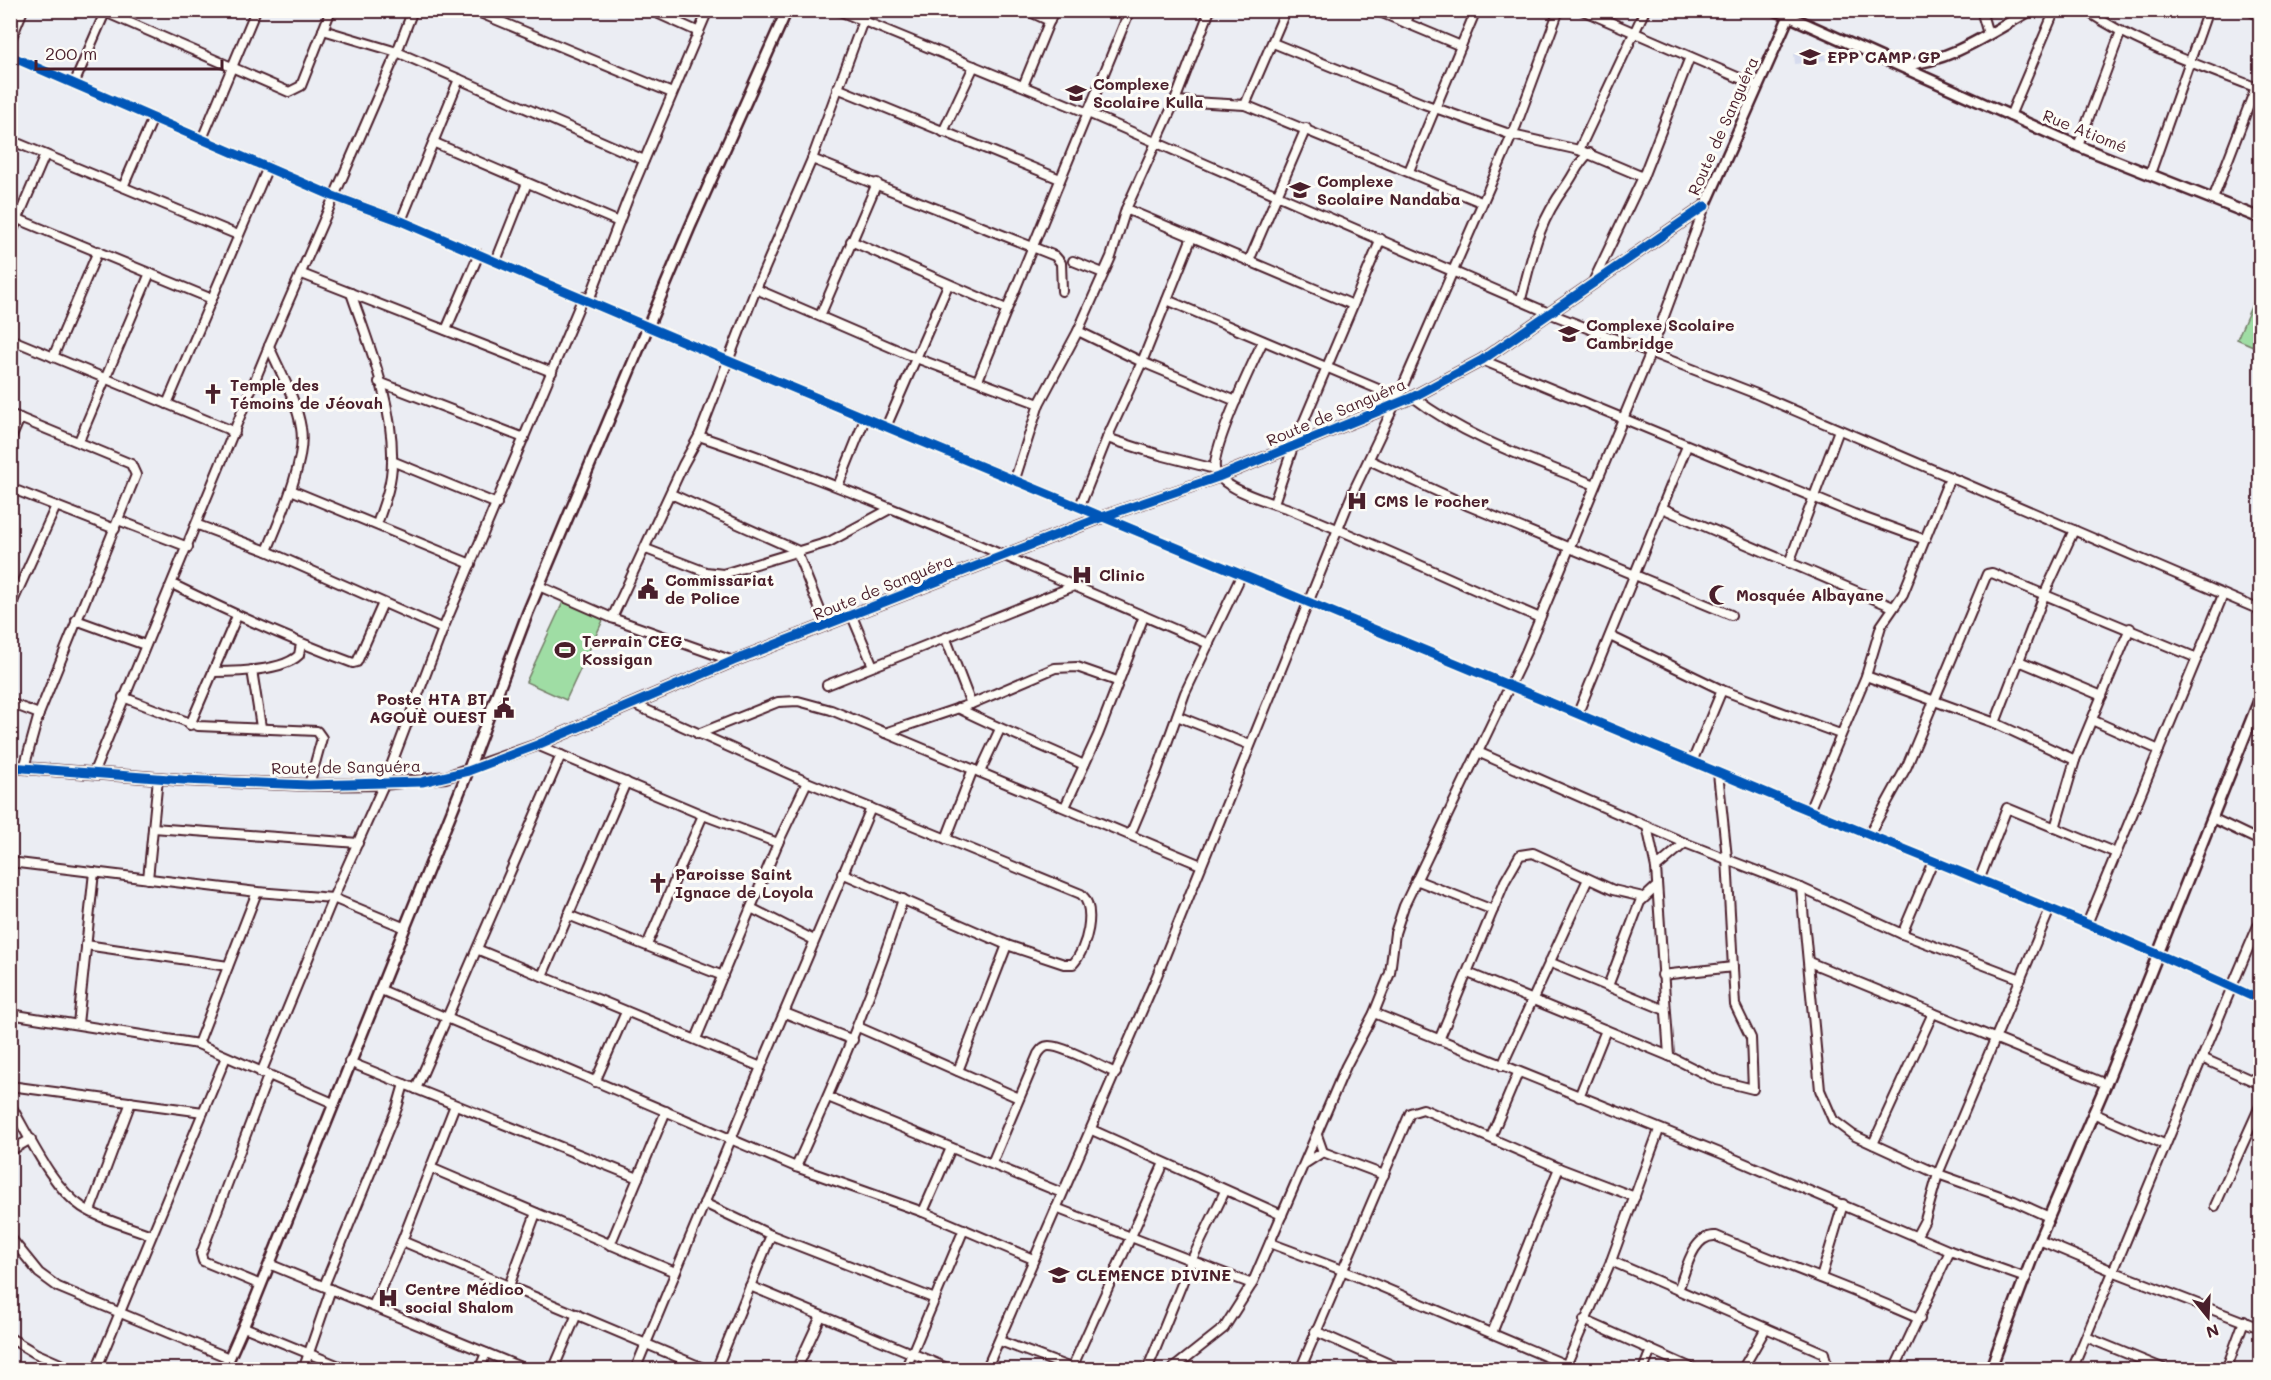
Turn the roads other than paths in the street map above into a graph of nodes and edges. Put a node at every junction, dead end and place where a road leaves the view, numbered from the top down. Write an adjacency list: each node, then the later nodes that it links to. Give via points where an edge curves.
1 (23, 10): 40 (street)
2 (256, 10): 49 (street)
3 (331, 10): 35 (street)
4 (413, 10): 43 (street)
5 (473, 10): 56 (street)
6 (650, 10): 36 (street)
7 (708, 10): 36 (street)
8 (787, 10): 122 (street)
9 (837, 10): 32 (street)
10 (867, 10): 32 (street)
11 (1026, 10): 33 (street)
12 (1054, 10): 33 (street)
13 (1130, 10): 60 (street)
14 (1210, 10): 57 (street)
15 (1286, 10): 41 (street)
16 (1375, 10): 34 (street)
17 (1412, 10): 34 (street)
18 (1476, 10): 42 (street)
19 (1559, 10): 65 (street)
20 (1582, 10): 37 (street)
21 (1645, 10): 37 (street)
22 (1776, 10): 30 (street)
23 (1981, 10): 38 (street)
24 (2031, 10): 38 (street)
25 (2055, 10): 61 (street)
26 (2085, 10): 39 (street)
27 (2208, 10): 46 (street)
28 (2248, 10): 31 (street)
29 (105, 11): 49 (street); 51 (street)
30 (1789, 16): 47 (street); 53 (street, Route de Sanguéra)
31 (2260, 16)
32 (862, 21): 48 (street); 54 (street)
33 (1050, 21): 52 (street)
34 (1406, 24): 42 (street)
35 (323, 30): 43 (street); 49 (street, via 301,86 294,92)
36 (699, 32): 56 (street)
37 (1634, 32): 45 (street); 71 (street)
38 (1988, 34): 47 (street, via 1938,59)
39 (2120, 34): 46 (street); 70 (street)
40 (10, 42)
41 (1273, 43): 58 (street); 59 (street)
42 (1461, 46): 59 (street)
43 (397, 52): 50 (street); 85 (street)
44 (10, 56): 51 (street)
45 (1690, 57): 53 (street); 79 (street)
46 (2189, 63): 55 (street); 78 (street)
47 (1900, 65): 61 (street, Rue Atiomé)
48 (974, 66): 52 (street); 64 (street)
49 (232, 68): 66 (street)
50 (459, 79): 68 (street); 75 (street)
51 (74, 84): 62 (street)
52 (1023, 86): 60 (street)
53 (1758, 86): 88 (street, Route de Sanguéra)
54 (837, 88): 64 (street); 74 (street)
55 (2258, 88): 86 (street)
56 (672, 93): 75 (street)
57 (1175, 101): 58 (street); 69 (street)
58 (1245, 105): 63 (street)
59 (1435, 108): 65 (street); 77 (street)
60 (1088, 113): 69 (street); 80 (street)
61 (2010, 116): 70 (street, Rue Atiomé)
62 (153, 118): 66 (street); 83 (street)
63 (1306, 128): 77 (street); 84 (street)
64 (943, 132): 80 (street)
65 (1512, 135): 71 (street); 87 (street)
66 (202, 139): 76 (street)
67 (10, 140): 73 (street)
68 (435, 143): 81 (street); 92 (street)
69 (1153, 143): 84 (street); 89 (street)
70 (2078, 146): 78 (street, Rue Atiomé)
71 (1579, 150): 72 (street)
72 (1589, 153): 79 (street); 116 (street, via 1578,162 1546,215)
73 (45, 154): 83 (street); 91 (street)
74 (812, 159): 82 (street); 111 (street)
75 (644, 160): 93 (street)
76 (268, 167): 85 (street); 94 (street)
77 (1409, 171): 87 (street)
78 (2150, 174): 86 (street, Rue Atiomé)
79 (1643, 177): 109 (street)
80 (1060, 179): 99 (street)
81 (527, 183): 93 (street); 102 (street)
82 (877, 183): 98 (street); 99 (street)
83 (123, 187): 94 (street)
84 (1279, 195): 97 (street); 104 (street)
85 (333, 196): 92 (street); 108 (street)
86 (2213, 200): 90 (street, Rue Atiomé)
87 (1481, 202): 105 (street)
88 (1705, 206): 109 (street, Route de Sanguéra); 128 (street)
89 (1126, 209): 96 (street); 107 (street)
90 (2260, 218)
91 (18, 219): 95 (street); 100 (street)
92 (401, 221): 101 (street)
93 (619, 222): 115 (street)
94 (238, 235): 114 (street)
95 (10, 237)
96 (1192, 237): 104 (street); 117 (street)
97 (1381, 239): 105 (street); 118 (street)
98 (851, 241): 110 (street); 121 (street)
99 (1033, 245): 112 (street, via 1059,259); 119 (street)
100 (98, 251): 106 (street); 129 (street)
101 (479, 254): 102 (street); 123 (street)
102 (496, 261): 115 (street)
103 (1073, 261): 107 (street)
104 (1250, 261): 118 (street)
105 (1453, 269): 116 (street); 140 (street)
106 (150, 273): 114 (street); 136 (street)
107 (1103, 273): 124 (street)
108 (302, 274): 113 (street); 127 (street)
109 (1593, 282): 120 (street, Route de Sanguéra)
110 (948, 285): 119 (street); 130 (street)
111 (756, 289): 121 (street); 132 (street)
112 (1062, 291)
113 (351, 293): 123 (street); 138 (street)
114 (212, 298): 142 (street)
115 (586, 298): 122 (street); 135 (street)
116 (1521, 299): 120 (street)
117 (1167, 300): 126 (street); 133 (street)
118 (1353, 305): 134 (street)
119 (1006, 309): 137 (street)
120 (1551, 314): 128 (street); 131 (street, Route de Sanguéra)
121 (820, 316): 130 (street)
122 (649, 325): 132 (street); 194 (street)
123 (446, 330): 135 (street)
124 (1077, 331): 133 (street); 143 (street)
125 (10, 339): 129 (street)
126 (1263, 341): 134 (street); 141 (street)
127 (269, 346): 150 (street); 166 (street, via 301,427)
128 (1650, 354): 147 (street); 149 (street)
129 (53, 357): 136 (street)
130 (916, 358): 137 (street); 148 (street)
131 (1482, 360): 139 (street, Route de Sanguéra); 147 (street)
132 (728, 361): 146 (street); 151 (street)
133 (1142, 362): 141 (street); 153 (street)
134 (1327, 368): 140 (street); 157 (street)
135 (552, 372): 152 (street)
136 (105, 379): 142 (street); 155 (street)
137 (978, 380): 143 (street)
138 (380, 382): 152 (street); 158 (street)
139 (1413, 397): 140 (street, Route de Sanguéra); 163 (street, via 1477,436)
140 (1396, 400): 157 (street, Route de Sanguéra); 159 (street)
141 (1236, 401): 160 (street, via 1221,440)
142 (167, 404): 150 (street)
143 (1039, 404): 162 (street)
144 (10, 414): 145 (street)
145 (20, 418): 154 (street); 155 (street)
146 (865, 419): 148 (street); 164 (street)
147 (1622, 419): 156 (street); 163 (street)
148 (886, 427): 162 (street)
149 (1839, 430): 161 (street); 168 (street)
150 (235, 432): 178 (street)
151 (699, 436): 164 (street); 167 (street)
152 (524, 438): 170 (street)
153 (1107, 438): 160 (street); 172 (street)
154 (10, 441)
155 (79, 441): 176 (street, via 135,468 136,475)
156 (1687, 446): 168 (street); 173 (street)
157 (1293, 447): 160 (street, Route de Sanguéra); 169 (street)
158 (393, 460): 170 (street); 177 (street, via 390,486)
159 (1369, 460): 180 (street); 184 (street)
160 (1216, 473): 169 (street, via 1242,492); 175 (street, Route de Sanguéra)
161 (1950, 477): 181 (street); 182 (street)
162 (1015, 479): 172 (street)
163 (1595, 485): 184 (street)
164 (838, 486): 174 (street)
165 (10, 488): 171 (street)
166 (291, 490): 177 (street); 187 (street)
167 (671, 494): 185 (street); 186 (street)
168 (1813, 496): 182 (street); 189 (street)
169 (1274, 503): 180 (street)
170 (496, 504): 190 (street)
171 (56, 506): 179 (street); 201 (street)
172 (1080, 506): 175 (street)
173 (1662, 508): 189 (street); 192 (street)
174 (890, 509): 186 (street, via 839,537); 188 (street)
175 (1105, 516): 188 (street, Route de Sanguéra); 191 (street)
176 (118, 520): 179 (street); 183 (street)
177 (377, 524): 190 (street)
178 (198, 525): 183 (street); 187 (street)
179 (115, 529): 209 (street)
180 (1338, 529): 198 (street); 208 (street)
181 (2074, 530): 196 (street); 197 (street)
182 (1923, 539): 200 (street, via 1903,594)
183 (188, 547): 193 (street)
184 (1569, 548): 192 (street); 208 (street)
185 (646, 549): 186 (street, via 715,574); 207 (street)
186 (796, 550): 210 (street)
187 (267, 551): 199 (street)
188 (1006, 554): 195 (street); 205 (street, Route de Sanguéra)
189 (1789, 563): 200 (street)
190 (471, 564): 212 (street)
191 (1242, 574): 198 (street); 216 (street)
192 (1634, 575): 203 (street); 213 (street)
193 (172, 584): 204 (street); 217 (street)
194 (539, 586): 207 (street); 258 (street)
195 (1074, 586): 206 (street); 214 (street)
196 (2045, 593): 211 (street); 220 (street); 232 (street, via 1987,574)
197 (2223, 595): 202 (street); 218 (street)
198 (1307, 602): 227 (street); 249 (street)
199 (383, 603): 212 (street); 215 (street, via 357,662)
200 (1893, 607): 224 (street, via 1881,626)
201 (10, 608)
202 (2260, 610)
203 (1731, 615)
204 (237, 616): 215 (street, via 272,628); 223 (street)
205 (852, 616): 210 (street, Route de Sanguéra); 221 (street)
206 (1144, 616): 216 (street); 225 (street)
207 (612, 618): 219 (street)
208 (1540, 618): 227 (street)
209 (76, 620): 217 (street); 238 (street)
210 (826, 625): 219 (street, Route de Sanguéra)
211 (2130, 628): 218 (street); 229 (street)
212 (443, 629): 266 (street)
213 (1610, 636): 228 (street); 237 (street)
214 (946, 639): 221 (street); 235 (street)
215 (301, 644): 222 (street, via 299,655 292,661)
216 (1209, 644): 239 (street)
217 (145, 645): 230 (street)
218 (2197, 658): 250 (street)
219 (733, 661): 234 (street, Route de Sanguéra)
220 (2019, 661): 229 (street); 241 (street)
221 (873, 666): 226 (street)
222 (252, 670): 223 (street); 243 (street)
223 (213, 672): 242 (street)
224 (1866, 676): 232 (street); 247 (street)
225 (1117, 681): 235 (street, via 1062,666); 255 (street)
226 (827, 685)
227 (1512, 686): 237 (street); 251 (street)
228 (1722, 690): 247 (street); 254 (street)
229 (2102, 696): 240 (street)
230 (123, 697): 242 (street); 261 (street)
231 (2260, 698): 271 (street)
232 (1935, 699): 241 (street); 276 (street, via 1907,766)
233 (10, 703): 238 (street)
234 (633, 704): 246 (street); 248 (street, Route de Sanguéra)
235 (971, 704): 236 (street)
236 (958, 708): 244 (street); 245 (street)
237 (1578, 713): 254 (street)
238 (39, 714): 257 (street)
239 (1177, 716): 249 (street); 275 (street)
240 (2092, 720): 250 (street); 253 (street)
241 (1995, 723): 253 (street)
242 (190, 725): 243 (street)
243 (261, 727): 265 (street, via 320,734)
244 (999, 729): 255 (street, via 1028,738); 259 (street)
245 (885, 733): 246 (street, via 831,710 789,700); 259 (street)
246 (698, 734): 264 (street)
247 (1840, 734): 269 (street)
248 (537, 745): 252 (street); 258 (street, Route de Sanguéra)
249 (1250, 745): 286 (street)
250 (2159, 750): 282 (street)
251 (1480, 753): 272 (street); 293 (street)
252 (561, 755): 263 (street); 313 (street)
253 (2075, 760): 274 (street)
254 (1692, 762): 260 (street)
255 (1084, 765): 267 (street)
256 (10, 767): 257 (street, Route de Sanguéra)
257 (24, 768): 261 (street, Route de Sanguéra)
258 (468, 771): 266 (street, Route de Sanguéra, via 422,782); 307 (street)
259 (976, 771): 267 (street); 277 (street)
260 (1718, 773): 269 (street); 283 (street)
261 (93, 774): 262 (street, Route de Sanguéra)
262 (158, 778): 265 (street, Route de Sanguéra); 273 (street)
263 (626, 782): 270 (street); 304 (street)
264 (807, 782): 268 (street); 280 (street)
265 (309, 784): 266 (street, Route de Sanguéra)
266 (384, 784): 279 (street)
267 (1065, 807): 275 (street)
268 (871, 808): 277 (street); 289 (street)
269 (1809, 811): 276 (street)
270 (703, 815): 280 (street); 311 (street)
271 (2212, 818): 278 (street); 314 (street)
272 (1647, 826): 281 (street); 287 (street)
273 (153, 828): 279 (street); 291 (street)
274 (2055, 828): 282 (street); 290 (street, via 2007,808)
275 (1130, 835): 286 (street)
276 (1869, 835): 284 (street)
277 (946, 839): 312 (street, via 1084,897 1087,930 1074,964)
278 (2260, 841)
279 (358, 843): 299 (street)
280 (778, 843): 301 (street)
281 (1685, 843): 283 (street); 287 (street)
282 (2116, 853): 306 (street)
283 (1727, 858): 296 (street); 318 (street)
284 (1933, 861): 290 (street); 308 (street)
285 (11, 862): 288 (street); 294 (street)
286 (1201, 865): 351 (street)
287 (1656, 868): 295 (street)
288 (94, 872): 291 (street); 310 (street)
289 (842, 873): 300 (street); 309 (street)
290 (1980, 878): 302 (street)
291 (148, 879): 297 (street)
292 (1588, 879): 298 (street); 303 (street, via 1533,853 1523,853); 315 (street)
293 (1416, 880): 303 (street); 332 (street, via 1398,922 1390,973)
294 (10, 881)
295 (1655, 888): 298 (street); 320 (street)
296 (1802, 888): 308 (street); 316 (street)
297 (257, 892): 299 (street); 317 (street)
298 (1643, 897): 324 (street)
299 (333, 898): 307 (street); 353 (street)
300 (903, 899): 312 (street); 337 (street)
301 (751, 908): 309 (street); 322 (street)
302 (2050, 909): 306 (street); 323 (street)
303 (1493, 910): 319 (street)
304 (568, 915): 311 (street); 321 (street)
305 (2260, 921): 325 (street)
306 (2087, 924): 314 (street)
307 (403, 927): 326 (street)
308 (1902, 934): 323 (street)
309 (814, 940): 331 (street)
310 (86, 945): 317 (street); 336 (street)
311 (647, 945): 322 (street)
312 (1008, 945): 350 (street)
313 (478, 950): 321 (street); 335 (street)
314 (2158, 954): 325 (street); 356 (street)
315 (1549, 962): 324 (street); 327 (street)
316 (1809, 962): 333 (street); 377 (street, via 1823,1100 1833,1120)
317 (228, 966): 343 (street)
318 (1733, 967): 320 (street); 344 (street, via 1736,1012 1752,1046 1753,1089 1717,1080)
319 (1468, 973): 327 (street); 342 (street)
320 (1662, 975): 329 (street)
321 (542, 976): 330 (street)
322 (723, 976): 339 (street)
323 (2021, 979): 340 (street)
324 (1608, 986): 329 (street)
325 (2232, 987): 328 (street); 346 (street)
326 (379, 988): 335 (street); 347 (street)
327 (1532, 1000): 338 (street); 348 (street)
328 (2260, 1000)
329 (1665, 1010): 344 (street)
330 (626, 1012): 339 (street); 354 (street)
331 (785, 1013): 341 (street); 349 (street)
332 (1374, 1013): 342 (street); 373 (street)
333 (1933, 1013): 340 (street); 377 (street)
334 (10, 1014): 336 (street)
335 (446, 1018): 354 (street); 359 (street)
336 (78, 1024): 343 (street)
337 (858, 1028): 341 (street); 350 (street)
338 (1606, 1030): 344 (street); 361 (street)
339 (696, 1039): 349 (street)
340 (1996, 1039): 356 (street); 388 (street)
341 (852, 1040): 360 (street)
342 (1439, 1040): 348 (street)
343 (198, 1044): 345 (street)
344 (1669, 1056)
345 (226, 1057): 353 (street); 369 (street)
346 (2202, 1058): 357 (street); 378 (street)
347 (350, 1062): 355 (street); 364 (street)
348 (1502, 1066): 352 (street)
349 (760, 1067): 376 (street)
350 (958, 1071): 362 (street)
351 (1116, 1073): 362 (street, via 1046,1046 1038,1054); 371 (street)
352 (1518, 1073): 361 (street); 374 (street)
353 (265, 1075): 364 (street); 424 (street, via 201,1254 203,1261)
354 (595, 1082): 368 (street)
355 (404, 1084): 359 (street); 427 (street)
356 (2106, 1084): 370 (street)
357 (2260, 1084)
358 (10, 1086): 363 (street)
359 (416, 1089): 366 (street)
360 (828, 1097): 379 (street); 385 (street)
361 (1579, 1097): 372 (street)
362 (1019, 1098): 382 (street)
363 (131, 1102): 369 (street); 398 (street)
364 (333, 1103): 417 (street)
365 (10, 1104): 375 (street)
366 (455, 1105): 386 (street); 390 (street)
367 (2260, 1106): 396 (street)
368 (666, 1111): 376 (street); 390 (street)
369 (203, 1112): 404 (street)
370 (2093, 1113): 378 (street); 402 (street)
371 (1092, 1130): 383 (street); 392 (street)
372 (1659, 1130): 393 (street); 395 (street)
373 (1317, 1135): 381 (street); 384 (street)
374 (1491, 1137): 387 (street); 389 (street, via 1424,1109 1415,1110 1406,1120)
375 (31, 1139): 380 (street); 398 (street, via 63,1189)
376 (732, 1140): 385 (street); 394 (street)
377 (1873, 1144): 388 (street)
378 (2164, 1144): 420 (street)
379 (951, 1148): 382 (street); 399 (street)
380 (10, 1151)
381 (1323, 1152): 384 (street); 389 (street)
382 (992, 1163): 392 (street)
383 (1164, 1163): 391 (street); 407 (street)
384 (1306, 1163): 401 (street)
385 (796, 1167): 399 (street)
386 (431, 1168): 400 (street); 410 (street)
387 (1559, 1168): 393 (street); 441 (street)
388 (1938, 1174): 402 (street); 406 (street)
389 (1384, 1175): 418 (street)
390 (638, 1178): 412 (street)
391 (1225, 1191): 401 (street); 415 (street)
392 (1062, 1193): 397 (street)
393 (1635, 1197): 416 (street)
394 (704, 1203): 405 (street); 419 (street)
395 (1843, 1204): 406 (street); 421 (street)
396 (2215, 1206)
397 (1056, 1208): 407 (street); 414 (street)
398 (90, 1211): 404 (street)
399 (923, 1212): 403 (street)
400 (536, 1213): 412 (street); 425 (street)
401 (1282, 1215): 411 (street)
402 (2049, 1217): 409 (street)
403 (964, 1229): 414 (street); 429 (street)
404 (151, 1235): 431 (street)
405 (771, 1235): 426 (street); 429 (street)
406 (1917, 1235): 413 (street)
407 (1129, 1236): 415 (street); 453 (street)
408 (10, 1238): 431 (street, via 39,1273 58,1287)
409 (2039, 1240): 420 (street); 422 (street)
410 (402, 1241): 425 (street); 430 (street)
411 (1270, 1243): 418 (street); 423 (street)
412 (610, 1245): 419 (street)
413 (1950, 1251): 422 (street); 434 (street)
414 (1033, 1259): 444 (street)
415 (1192, 1259): 423 (street); 454 (street)
416 (1611, 1261): 428 (street); 435 (street)
417 (269, 1264): 424 (street); 427 (street)
418 (1342, 1270): 440 (street); 441 (street)
419 (675, 1272): 445 (street)
420 (2115, 1272): 436 (street); 442 (street)
421 (1821, 1278): 428 (street, via 1716,1236 1707,1236 1698,1243); 434 (street)
422 (2026, 1278): 478 (street)
423 (1252, 1284): 470 (street, via 1224,1328)
424 (261, 1285): 437 (street)
425 (509, 1286): 432 (street)
426 (750, 1286): 433 (street); 465 (street)
427 (328, 1288): 430 (street); 447 (street)
428 (1678, 1290): 438 (street)
429 (935, 1299): 449 (street)
430 (373, 1306): 448 (street)
431 (118, 1310): 450 (street); 456 (street)
432 (577, 1314): 445 (street); 462 (street)
433 (821, 1316): 449 (street); 466 (street)
434 (1920, 1319): 477 (street)
435 (1584, 1320): 446 (street); 452 (street)
436 (2244, 1321): 439 (street); 481 (street)
437 (244, 1327): 447 (street); 450 (street)
438 (1766, 1328): 475 (street); 476 (street, via 1824,1353)
439 (2260, 1328)
440 (1315, 1331): 471 (street); 472 (street)
441 (1492, 1333): 452 (street)
442 (2086, 1337): 451 (street); 479 (street)
443 (10, 1338): 455 (street)
444 (1000, 1341): 453 (street); 469 (street)
445 (646, 1343): 463 (street); 464 (street)
446 (1651, 1350): 473 (street); 474 (street)
447 (310, 1352): 458 (street); 459 (street)
448 (486, 1353): 460 (street); 461 (street)
449 (912, 1353): 467 (street); 468 (street)
450 (229, 1358): 457 (street)
451 (2150, 1366): 480 (street)
452 (1565, 1367)
453 (1071, 1369)
454 (1148, 1369)
455 (74, 1370)
456 (96, 1370)
457 (224, 1370)
458 (303, 1370)
459 (349, 1370)
460 (479, 1370)
461 (528, 1370)
462 (554, 1370)
463 (635, 1370)
464 (708, 1370)
465 (716, 1370)
466 (796, 1370)
467 (905, 1370)
468 (952, 1370)
469 (986, 1370)
470 (1171, 1370)
471 (1300, 1370)
472 (1403, 1370)
473 (1643, 1370)
474 (1696, 1370)
475 (1742, 1370)
476 (1823, 1370)
477 (1894, 1370)
478 (1990, 1370)
479 (2072, 1370)
480 (2167, 1370)
481 (2226, 1370)

